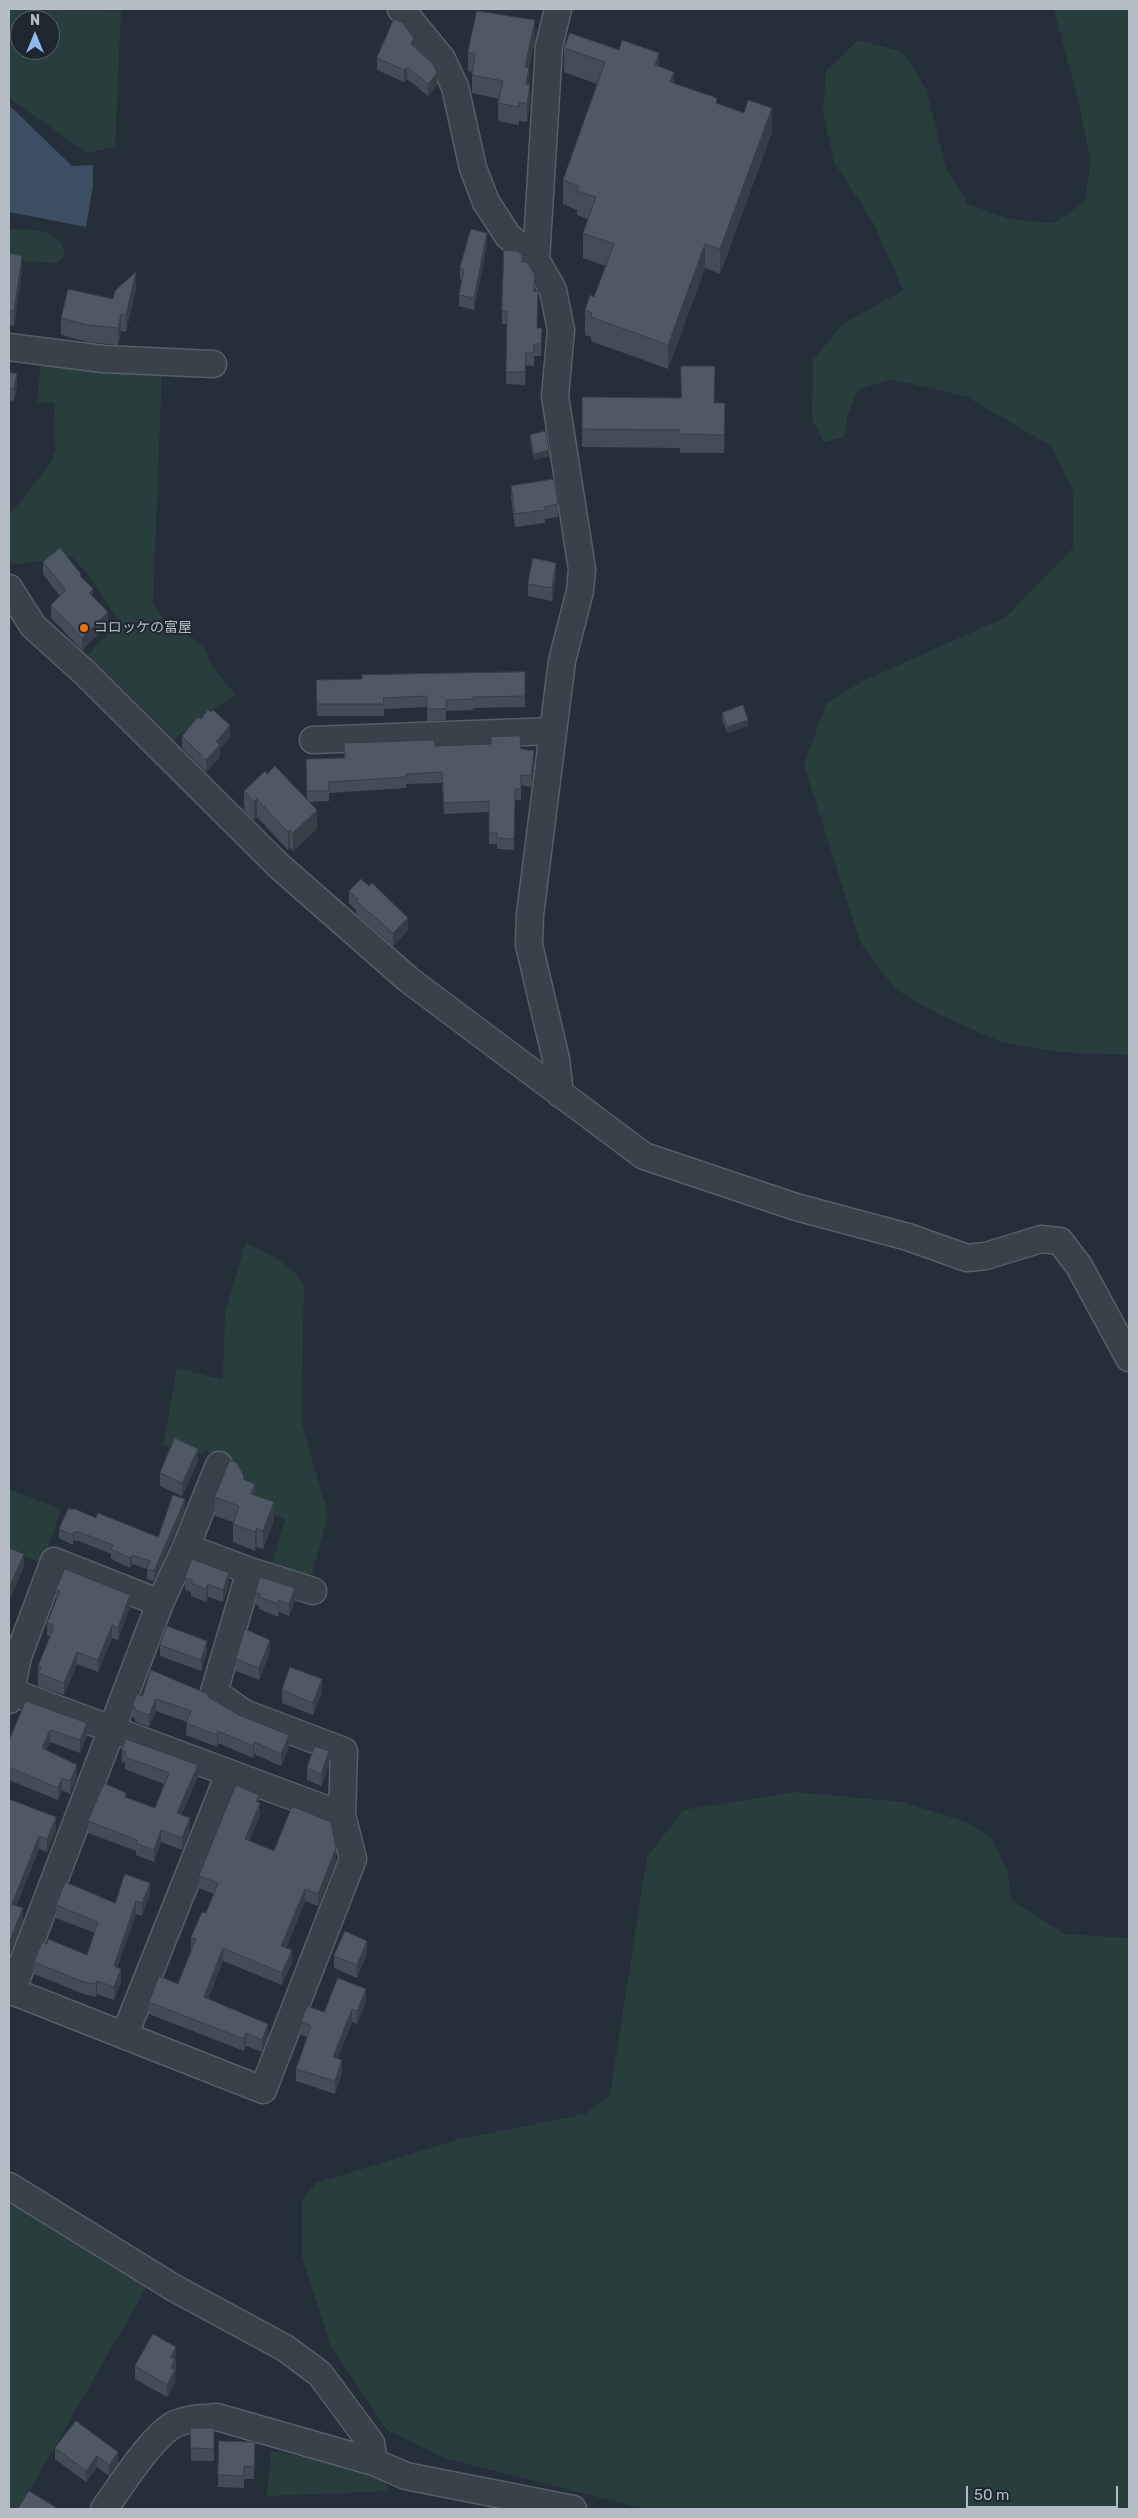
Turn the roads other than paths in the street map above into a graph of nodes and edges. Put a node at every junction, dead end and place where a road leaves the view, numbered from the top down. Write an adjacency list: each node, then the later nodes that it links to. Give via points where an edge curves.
1 (401, 9): 3 (street, via 442,58 449,73 462,113 473,168 486,202 508,236)
2 (558, 9): 3 (street, via 549,46)
3 (536, 260): 7 (street, via 553,290 562,330 555,396 582,569 580,591 562,660)
4 (9, 347): 5 (street, via 103,359)
5 (213, 364)
6 (9, 588): 9 (street, via 33,626 84,672 279,866 409,980)
7 (553, 731): 8 (street); 9 (street, via 529,945 556,1060)
8 (313, 740)
9 (560, 1094): 10 (street, via 644,1156 796,1207 908,1237 967,1258 986,1256 1041,1239 1060,1241 1079,1266)
10 (1129, 1358)
11 (219, 1464): 12 (street)
12 (186, 1547): 13 (street); 15 (street)
13 (250, 1571): 14 (street); 19 (street, via 214,1692 244,1714 344,1751)
14 (313, 1591)
15 (160, 1603): 16 (street, via 54,1561 18,1657); 17 (street)
16 (10, 1695): 17 (street)
17 (112, 1731): 18 (street); 20 (street)
18 (229, 1774): 19 (street); 21 (street)
19 (342, 1815): 21 (street, via 353,1859 263,2090)
20 (10, 1991): 21 (street)
21 (125, 2034)
22 (9, 2186): 23 (street, via 174,2288 286,2348 320,2374 371,2444)
23 (374, 2462): 24 (street, via 217,2417 193,2418 174,2425 153,2444); 25 (street, via 406,2476)
24 (104, 2509)
25 (573, 2509)

